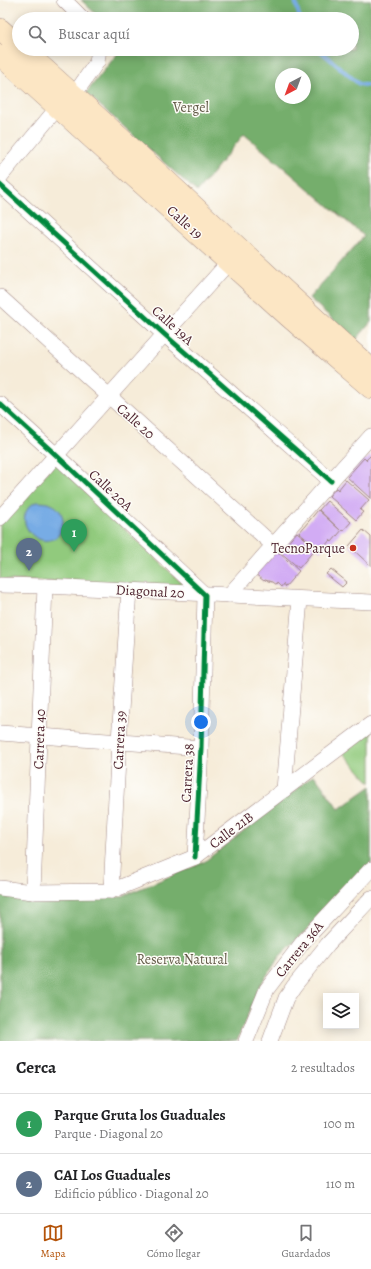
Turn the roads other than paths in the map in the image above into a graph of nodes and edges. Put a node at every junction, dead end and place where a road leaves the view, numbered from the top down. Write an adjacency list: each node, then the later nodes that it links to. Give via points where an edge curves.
1 (64, 0): 2 (street)
2 (76, 12)
3 (0, 30): 4 (main road)
4 (12, 40)
5 (0, 55): 8 (main road, Calle 19)
6 (28, 56): 8 (main road, Calle 19)
7 (97, 56): 8 (street, via 96,62)
8 (66, 101): 9 (street); 11 (main road, Calle 19); 14 (main road, Calle 19)
9 (0, 177)
10 (0, 185): 13 (street, Calle 19A)
11 (229, 262): 13 (street); 15 (main road, Calle 19)
12 (0, 297): 16 (street, Calle 20)
13 (164, 334): 16 (street); 20 (street, Calle 19A)
14 (371, 369)
15 (371, 388)
16 (108, 396): 19 (street); 22 (street, Calle 20)
17 (0, 404): 19 (street, Calle 20A)
18 (371, 436): 20 (street)
19 (56, 455): 21 (street); 26 (street, Calle 20A)
20 (331, 481): 22 (street)
21 (1, 515)
22 (274, 545): 27 (street)
23 (0, 585): 24 (street, Diagonal 20)
24 (45, 586): 25 (street, Diagonal 20); 32 (street, Carrera 40)
25 (129, 590): 26 (street, Diagonal 20); 33 (street, Carrera 39)
26 (205, 595): 27 (street, Diagonal 20); 34 (street, Carrera 38)
27 (229, 595): 28 (street, Diagonal 20)
28 (300, 599): 29 (street, Diagonal 20); 35 (street)
29 (371, 602)
30 (371, 724): 35 (street, Calle 21B)
31 (0, 734): 32 (street)
32 (39, 736): 33 (street); 40 (street, Carrera 40)
33 (119, 741): 34 (street); 39 (street, Carrera 39)
34 (201, 748): 36 (street, Carrera 38)
35 (284, 790): 36 (street, Calle 21B)
36 (195, 857): 39 (street, Calle 21B)
37 (371, 869): 42 (street, Carrera 36A, via 302,943 267,989)
38 (0, 888): 40 (street, Calle 21B)
39 (111, 891): 40 (street, Calle 21B)
40 (33, 892)
41 (371, 898): 43 (street, Carrera 36A, via 328,944 294,986 286,998)
42 (246, 1041)
43 (270, 1041)

